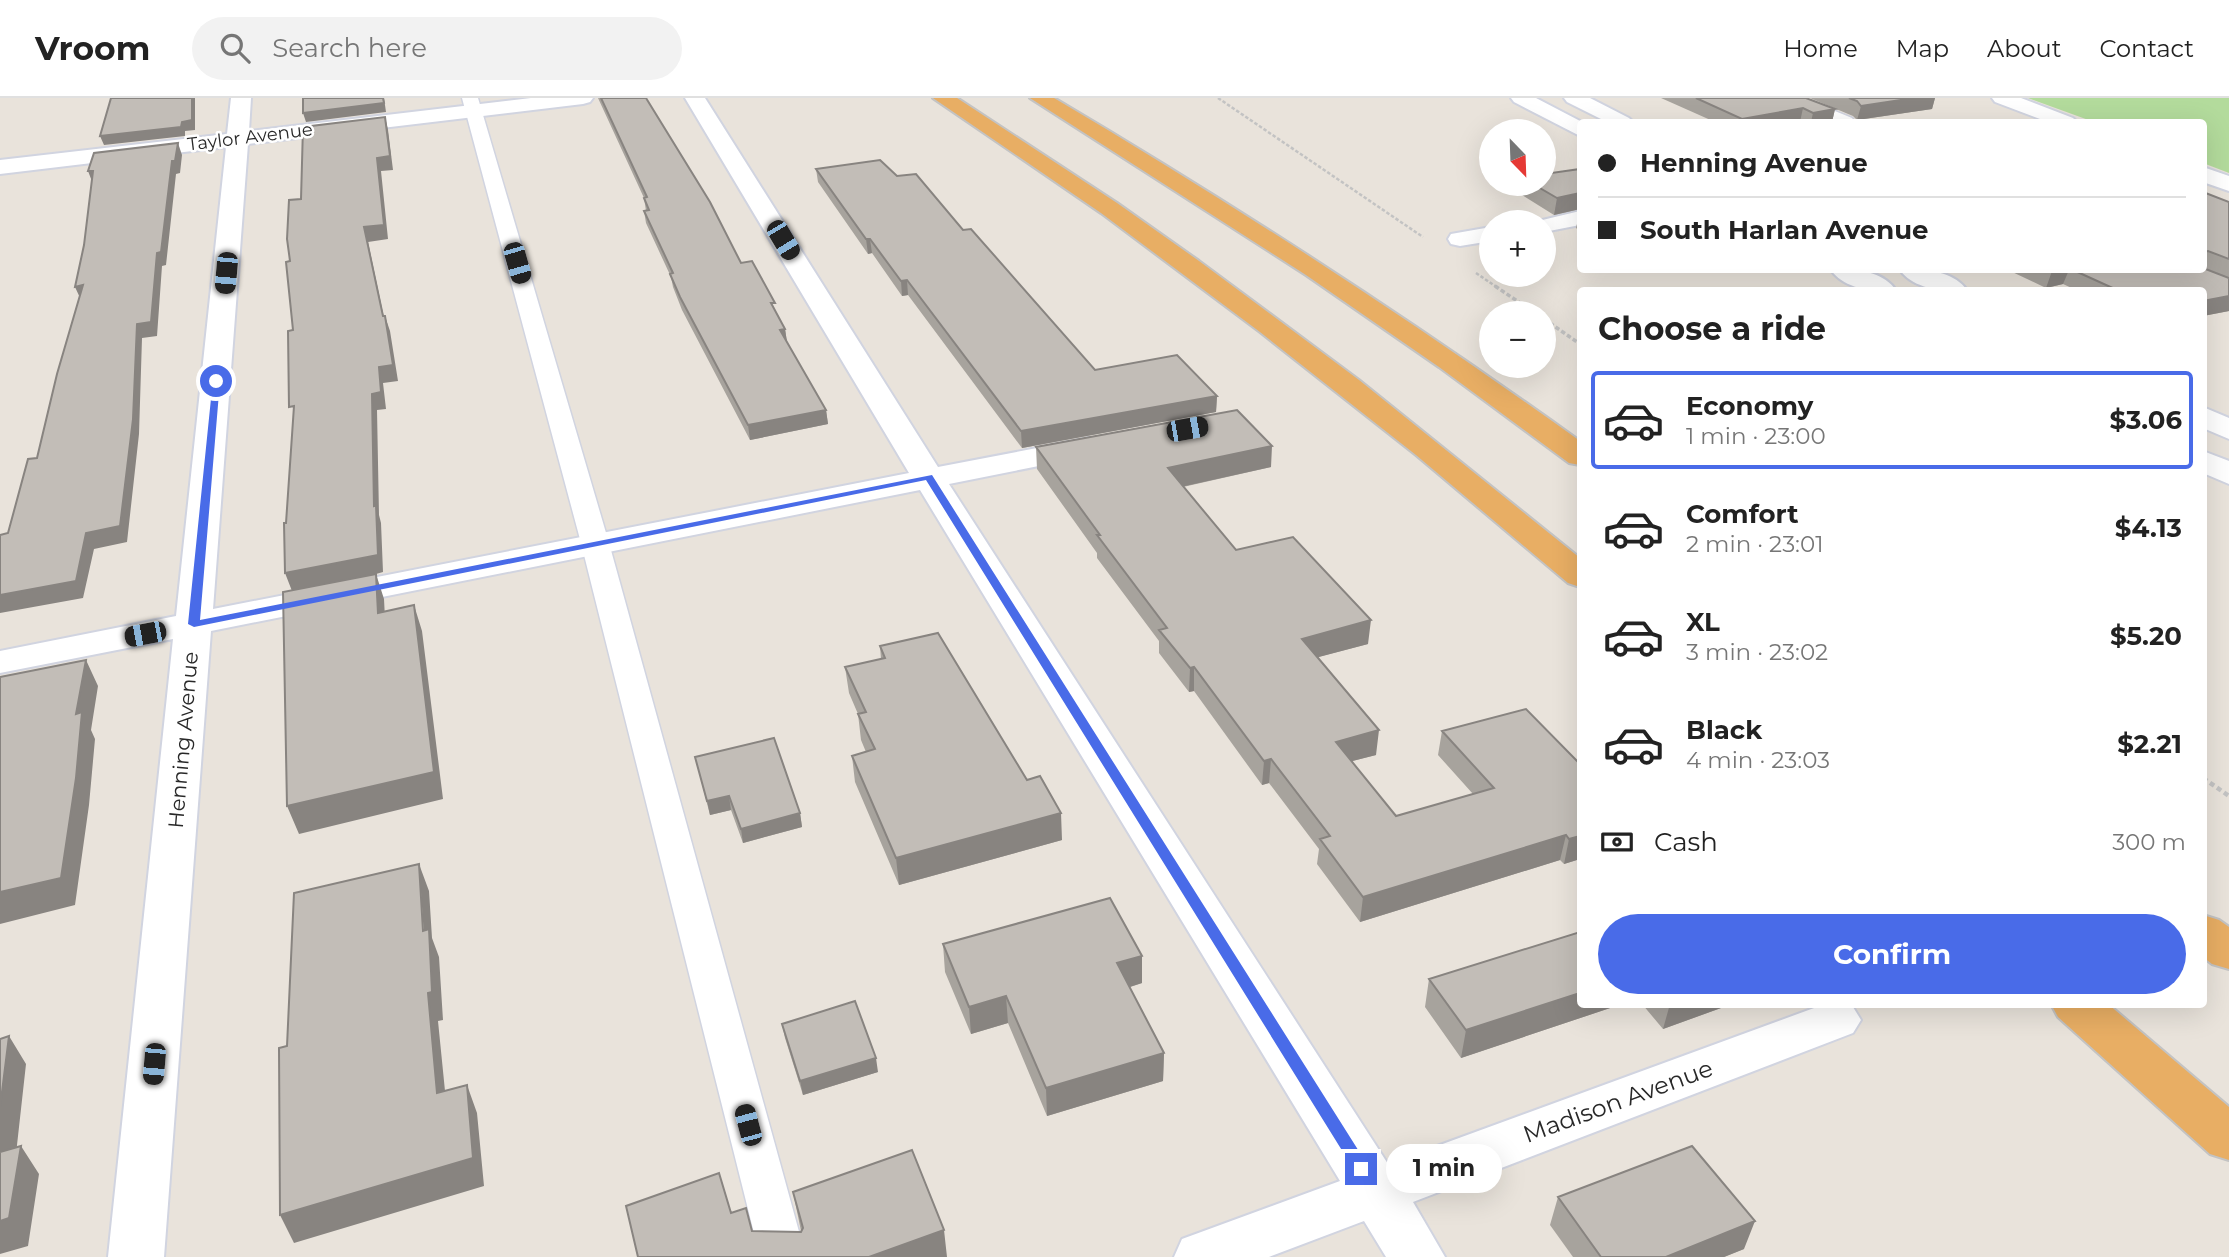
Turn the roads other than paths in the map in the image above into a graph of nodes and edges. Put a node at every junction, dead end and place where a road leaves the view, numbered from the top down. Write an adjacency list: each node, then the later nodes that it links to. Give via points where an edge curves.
1 (241, 98): 15 (street, Henning Avenue)
2 (583, 98): 10 (street, Taylor Avenue)
3 (695, 98): 33 (street)
4 (943, 98): 35 (highway, via 1173,253 1365,398)
5 (1041, 98): 30 (highway, via 1141,157 1378,312)
6 (1521, 98): 14 (street)
7 (1574, 98): 11 (street)
8 (1789, 98): 12 (lane)
9 (2002, 98): 13 (street)
10 (472, 104): 15 (street, Taylor Avenue); 34 (lane)
11 (1616, 119)
12 (1839, 119)
13 (2058, 119)
14 (1577, 128)
15 (238, 138): 16 (street, Taylor Avenue); 36 (street, Henning Avenue)
16 (0, 167)
17 (2207, 176): 18 (street)
18 (2229, 184)
19 (1577, 219): 20 (street)
20 (1556, 223)
21 (1479, 236): 22 (street)
22 (1460, 239)
23 (1850, 273): 25 (street)
24 (1919, 273): 26 (street)
25 (1877, 287)
26 (1948, 287)
27 (2207, 418): 28 (street)
28 (2229, 429)
29 (1117, 442): 33 (street)
30 (1577, 454)
31 (2207, 462): 32 (street)
32 (2229, 474)
33 (928, 477): 34 (street); 43 (street)
34 (595, 543): 36 (street); 45 (lane)
35 (1577, 574)
36 (194, 624): 37 (street); 44 (street, Henning Avenue)
37 (0, 662)
38 (2207, 935): 39 (highway)
39 (2229, 952)
40 (2080, 1008): 42 (highway)
41 (1836, 1020): 43 (street, Madison Avenue)
42 (2229, 1138)
43 (1376, 1192): 46 (street, Madison Avenue); 47 (street)
44 (136, 1257)
45 (783, 1257)
46 (1202, 1257)
47 (1417, 1257)

